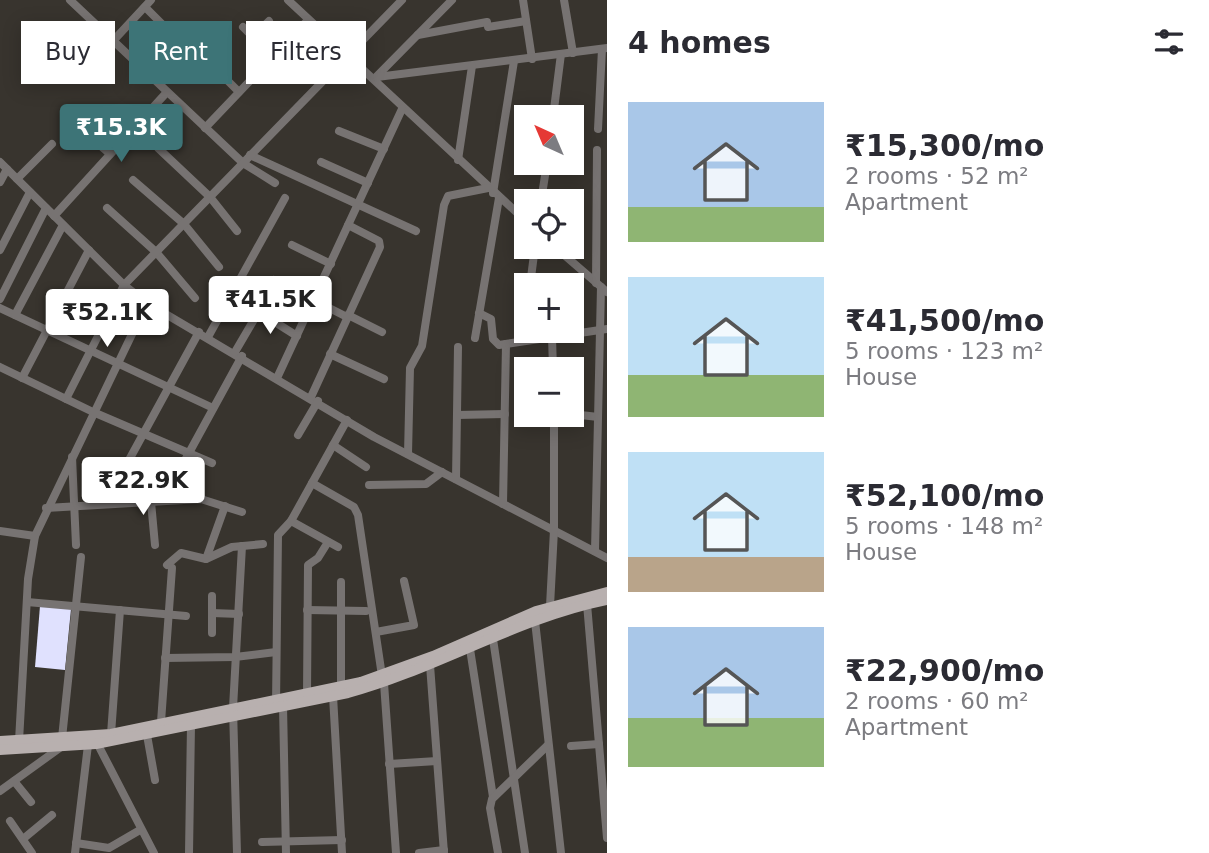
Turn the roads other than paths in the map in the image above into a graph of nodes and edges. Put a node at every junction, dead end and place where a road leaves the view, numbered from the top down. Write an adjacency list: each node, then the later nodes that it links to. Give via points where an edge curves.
1 (70, 0): 9 (street)
2 (402, 0): 15 (street)
3 (452, 0): 14 (street)
4 (523, 0): 11 (street)
5 (564, 0): 19 (street)
6 (291, 1): 8 (street)
7 (148, 4): 10 (street); 16 (street)
8 (309, 20)
9 (92, 21)
10 (163, 21)
11 (526, 21): 14 (street); 21 (street)
12 (243, 27): 13 (street)
13 (246, 30)
14 (418, 35): 25 (street)
15 (366, 37)
16 (115, 39)
17 (115, 43): 29 (street)
18 (604, 48): 19 (street); 37 (street)
19 (573, 53): 20 (street)
20 (561, 54): 21 (street); 31 (street)
21 (532, 59): 22 (street)
22 (514, 61): 23 (street); 57 (street)
23 (472, 66): 25 (street); 47 (street)
24 (366, 73): 25 (street)
25 (374, 79): 32 (street)
26 (231, 84): 30 (street)
27 (247, 84): 30 (street)
28 (320, 84): 46 (street)
29 (167, 92): 33 (street); 36 (street)
30 (239, 92): 36 (street)
31 (554, 105)
32 (402, 110): 43 (street); 47 (street)
33 (147, 113): 35 (street); 40 (street)
34 (102, 115): 40 (street)
35 (160, 125)
36 (205, 128): 49 (street)
37 (598, 129)
38 (340, 131): 43 (street)
39 (87, 134): 45 (street)
40 (127, 136): 45 (street)
41 (51, 144): 51 (street)
42 (158, 148): 58 (street)
43 (384, 149): 55 (street)
44 (597, 150): 79 (street)
45 (110, 154): 64 (street)
46 (250, 155): 49 (street); 60 (street)
47 (458, 160): 57 (street)
48 (321, 162): 55 (street)
49 (243, 163): 54 (street); 58 (street)
50 (3, 166): 51 (street); 53 (street)
51 (17, 179): 56 (street)
52 (133, 180): 65 (street)
53 (0, 182)
54 (275, 183)
55 (368, 183): 60 (street)
56 (30, 192): 61 (street); 71 (street)
57 (493, 193): 63 (street); 87 (street); 125 (street, via 448,196 443,205 422,346 410,368)
58 (210, 197): 65 (street); 68 (street)
59 (285, 198): 96 (street)
60 (358, 205): 67 (street); 69 (street)
61 (46, 208): 64 (street); 81 (street)
62 (107, 208): 73 (street)
63 (514, 211)
64 (54, 216): 66 (street)
65 (184, 224): 73 (street); 76 (street)
66 (63, 225): 72 (street); 88 (street)
67 (348, 225): 75 (street); 89 (street, via 380,244)
68 (237, 231)
69 (416, 231)
70 (292, 245): 75 (street)
71 (0, 250)
72 (89, 250): 78 (street); 90 (street)
73 (156, 252): 78 (street); 80 (street)
74 (568, 259): 79 (street)
75 (331, 264): 83 (street)
76 (219, 267)
77 (274, 280): 83 (street)
78 (124, 285): 84 (street); 101 (street)
79 (601, 288): 91 (street)
80 (195, 298)
81 (0, 299)
82 (266, 299): 86 (street)
83 (313, 300): 89 (street); 95 (street)
84 (147, 303): 92 (street); 104 (street)
85 (0, 308): 88 (street)
86 (258, 312): 95 (street); 102 (street)
87 (480, 313): 97 (street); 99 (street, via 491,319 496,344)
88 (15, 315): 90 (street)
89 (348, 316): 93 (street); 103 (street)
90 (47, 330): 101 (street); 106 (street)
91 (603, 330): 94 (street); 117 (street)
92 (199, 332): 96 (street); 109 (street)
93 (382, 332)
94 (584, 333)
95 (297, 336): 107 (street)
96 (208, 337): 102 (street)
97 (475, 338)
98 (514, 343): 99 (street)
99 (506, 344): 114 (street)
100 (458, 347): 115 (street)
101 (90, 350): 104 (street); 110 (street)
102 (238, 354): 107 (street); 112 (street)
103 (330, 354): 108 (street); 111 (street)
104 (118, 362): 109 (street); 113 (street)
105 (0, 367): 106 (street)
106 (22, 378): 110 (street)
107 (277, 378): 111 (street)
108 (384, 379)
109 (169, 387): 112 (street); 120 (street)
110 (66, 399): 113 (street)
111 (314, 399): 118 (street); 121 (street)
112 (213, 408): 123 (street)
113 (93, 412): 120 (street); 124 (street)
114 (505, 414): 115 (street); 135 (street)
115 (457, 415): 131 (street)
116 (584, 415): 117 (street)
117 (598, 417): 150 (street)
118 (347, 419): 122 (street); 125 (street)
119 (554, 427): 141 (street)
120 (143, 434): 123 (street); 126 (street)
121 (298, 435)
122 (333, 445): 128 (street); 132 (street)
123 (188, 453): 127 (street); 130 (street)
124 (72, 454): 136 (street); 138 (street)
125 (408, 454): 129 (street)
126 (129, 460)
127 (212, 463)
128 (366, 467)
129 (442, 472): 131 (street); 133 (street, via 426,484)
130 (178, 473)
131 (456, 479): 135 (street)
132 (312, 483): 140 (street); 172 (street, via 354,507 358,515)
133 (369, 485)
134 (151, 502): 136 (street); 137 (street, via 201,499); 147 (street)
135 (503, 504): 141 (street)
136 (74, 506): 138 (street); 146 (street)
137 (225, 506): 139 (street); 153 (street)
138 (46, 508): 143 (street)
139 (242, 512)
140 (290, 521): 144 (street); 176 (street, via 277,542)
141 (554, 530): 150 (street); 162 (street)
142 (0, 531): 143 (street)
143 (34, 536): 159 (street)
144 (328, 542): 149 (street); 164 (street, via 308,565)
145 (263, 544): 148 (street)
146 (76, 545)
147 (155, 545)
148 (242, 546): 153 (street); 169 (street)
149 (338, 547)
150 (595, 551): 152 (street)
151 (81, 557): 161 (street)
152 (607, 558)
153 (206, 559): 168 (street, via 181,553 170,567)
154 (404, 581): 172 (street, via 414,625)
155 (341, 583): 165 (street)
156 (607, 592): 162 (main road)
157 (212, 596): 167 (street)
158 (607, 600): 160 (main road)
159 (27, 602): 161 (street); 190 (street)
160 (587, 604): 171 (main road); 193 (street)
161 (76, 606): 163 (street); 192 (street)
162 (551, 606): 180 (main road)
163 (120, 610): 168 (street); 188 (street)
164 (307, 610): 165 (street); 182 (street)
165 (341, 610): 166 (street); 181 (street)
166 (366, 611)
167 (212, 613): 169 (street); 173 (street)
168 (167, 614): 170 (street); 178 (street)
169 (239, 614): 177 (street)
170 (186, 616)
171 (535, 621): 174 (main road); 194 (street)
172 (376, 632): 180 (street)
173 (212, 633)
174 (493, 639): 175 (main road); 199 (street)
175 (470, 649): 179 (main road); 203 (street)
176 (276, 652): 177 (street); 184 (street)
177 (235, 657): 178 (street); 185 (street)
178 (165, 659): 186 (street)
179 (430, 665): 180 (main road); 197 (street)
180 (383, 679): 181 (main road); 183 (main road); 198 (street)
181 (341, 687): 182 (main road)
182 (307, 694): 184 (main road)
183 (333, 696): 184 (main road); 210 (street)
184 (278, 704): 185 (main road); 211 (street)
185 (233, 712): 186 (main road); 187 (main road); 220 (street)
186 (161, 723): 188 (main road)
187 (191, 725): 189 (main road); 219 (street)
188 (111, 734): 191 (main road)
189 (147, 734): 191 (main road); 200 (street)
190 (19, 741): 192 (main road); 196 (main road)
191 (93, 742): 192 (main road); 207 (street); 213 (street)
192 (62, 743): 196 (main road); 201 (street)
193 (599, 744): 195 (street); 208 (street)
194 (548, 745): 199 (street); 227 (street)
195 (571, 746)
196 (2, 749)
197 (437, 761): 198 (street); 215 (street)
198 (389, 764): 223 (street)
199 (512, 779): 203 (street); 226 (street)
200 (155, 780)
201 (14, 781): 202 (street); 204 (street)
202 (0, 791)
203 (494, 797): 225 (street, via 490,808)
204 (31, 802)
205 (52, 815): 209 (street)
206 (10, 821): 209 (street)
207 (141, 830): 214 (street); 218 (street)
208 (607, 838)
209 (23, 839): 216 (street)
210 (342, 840): 211 (street); 222 (street)
211 (286, 841): 212 (street); 221 (street)
212 (262, 842)
213 (76, 843): 214 (street); 217 (street)
214 (108, 850)
215 (444, 852): 224 (street)
216 (32, 853)
217 (75, 853)
218 (154, 853)
219 (189, 853)
220 (237, 853)
221 (286, 853)
222 (342, 853)
223 (396, 853)
224 (419, 853)
225 (498, 853)
226 (525, 853)
227 (561, 853)

